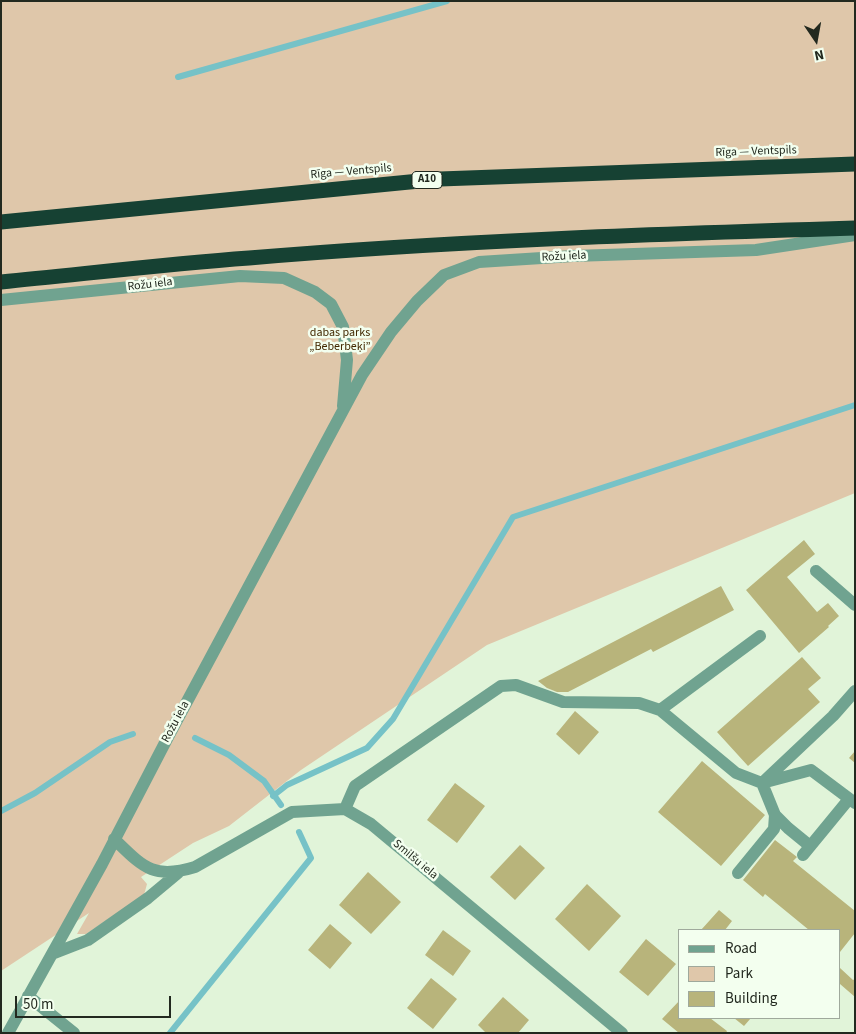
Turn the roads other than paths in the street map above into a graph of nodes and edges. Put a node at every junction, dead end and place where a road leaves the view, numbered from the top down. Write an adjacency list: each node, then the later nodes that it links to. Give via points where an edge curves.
1 (855, 164): 2 (highway, Rīga — Ventspils / A10, via 440,179)
2 (1, 222)
3 (855, 228): 5 (highway, via 579,236 403,247)
4 (855, 235): 7 (street, Rožu iela, via 756,250 479,262 444,275 417,301 374,355)
5 (1, 282)
6 (1, 300): 7 (street, Rožu iela, via 240,276 284,278 315,292 331,304 343,327 348,360)
7 (342, 410): 17 (street, Rožu iela)
8 (816, 571): 9 (street)
9 (855, 605)
10 (760, 636): 12 (street)
11 (855, 691): 13 (street)
12 (660, 710): 13 (street, via 736,773); 15 (street, via 638,703 563,702 516,685 501,686 356,786)
13 (762, 783): 14 (street, via 811,770); 16 (street)
14 (852, 801): 16 (street, via 806,851)
15 (345, 809): 18 (street, via 292,812 195,867); 24 (street, Smilšu iela, via 371,824)
16 (775, 814): 19 (street, via 774,829)
17 (114, 839): 18 (street, via 141,865 156,871); 20 (street, Rožu iela)
18 (178, 873): 20 (street, via 88,940)
19 (738, 873)
20 (52, 954): 21 (street, Rožu iela)
21 (28, 996): 22 (street, Rožu iela); 23 (street)
22 (8, 1033)
23 (74, 1033)
24 (622, 1033)

